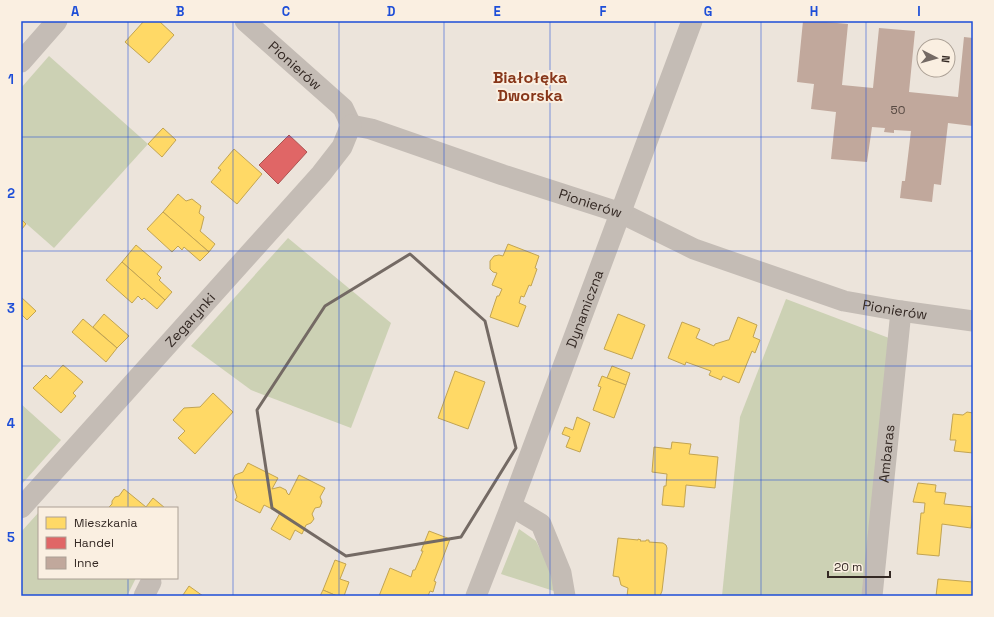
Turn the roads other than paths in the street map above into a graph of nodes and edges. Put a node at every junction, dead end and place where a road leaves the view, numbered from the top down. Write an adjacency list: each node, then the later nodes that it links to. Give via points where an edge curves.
1 (57, 21): 4 (street)
2 (245, 21): 5 (street, Pionierów, via 343,108)
3 (692, 21): 6 (street, Dynamiczna)
4 (21, 62)
5 (351, 125): 6 (street, Pionierów, via 371,129); 10 (street, Zegarynki, via 342,147 321,174)
6 (622, 212): 7 (street, Pionierów, via 694,249 844,301); 9 (street, Dynamiczna)
7 (901, 311): 8 (street, Pionierów); 13 (street, Ambaras)
8 (973, 321)
9 (512, 506): 11 (street, Dynamiczna); 12 (street, via 541,524 561,573)
10 (21, 508)
11 (476, 596)
12 (565, 596)
13 (872, 596)

